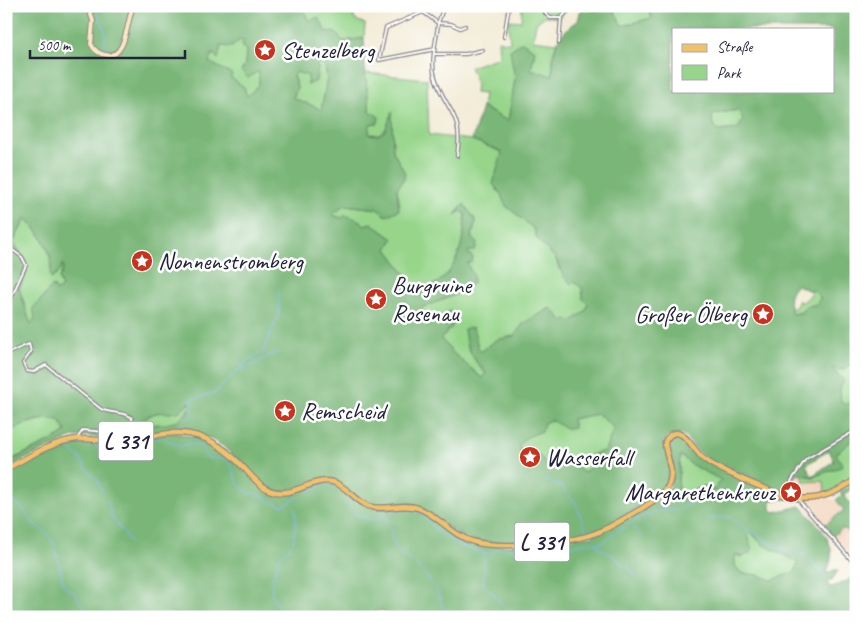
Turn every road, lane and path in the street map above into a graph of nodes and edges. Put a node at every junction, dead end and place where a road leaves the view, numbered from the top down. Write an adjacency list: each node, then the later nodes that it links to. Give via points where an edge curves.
1 (88, 6): 2 (main road, via 93,21 91,44 110,56 123,47)
2 (133, 6)
3 (420, 6): 8 (street)
4 (444, 6): 10 (street)
5 (509, 6): 12 (street)
6 (544, 6): 9 (street, via 550,18)
7 (572, 6): 9 (street)
8 (423, 12): 10 (street); 14 (street, via 387,27 379,60)
9 (560, 18): 13 (street)
10 (438, 23): 11 (street, via 460,28); 14 (street)
11 (465, 26)
12 (504, 37)
13 (559, 43)
14 (436, 49): 16 (street)
15 (483, 50): 16 (street, via 466,54)
16 (435, 54): 17 (street, via 433,66 436,77 458,122)
17 (457, 156)
18 (6, 245): 19 (street, via 22,257 26,266)
19 (6, 309)
20 (6, 354): 22 (street, via 29,344 31,352 23,363 27,371 33,372 46,365 101,409 132,418 128,427 105,433 83,430)
21 (856, 430): 25 (street, via 806,459 791,481)
22 (78, 437): 23 (main road, L 331); 25 (main road, L 331, via 125,441 174,432 197,436 224,449 270,491 286,493 317,482 332,482 343,486 368,505 416,507 457,535 488,544 585,537 651,503 664,492 670,481 671,468 665,445 673,434 684,436 709,463)
23 (6, 469)
24 (856, 479): 25 (main road, L 331, via 826,496)
25 (799, 500): 26 (street)
26 (856, 565)

